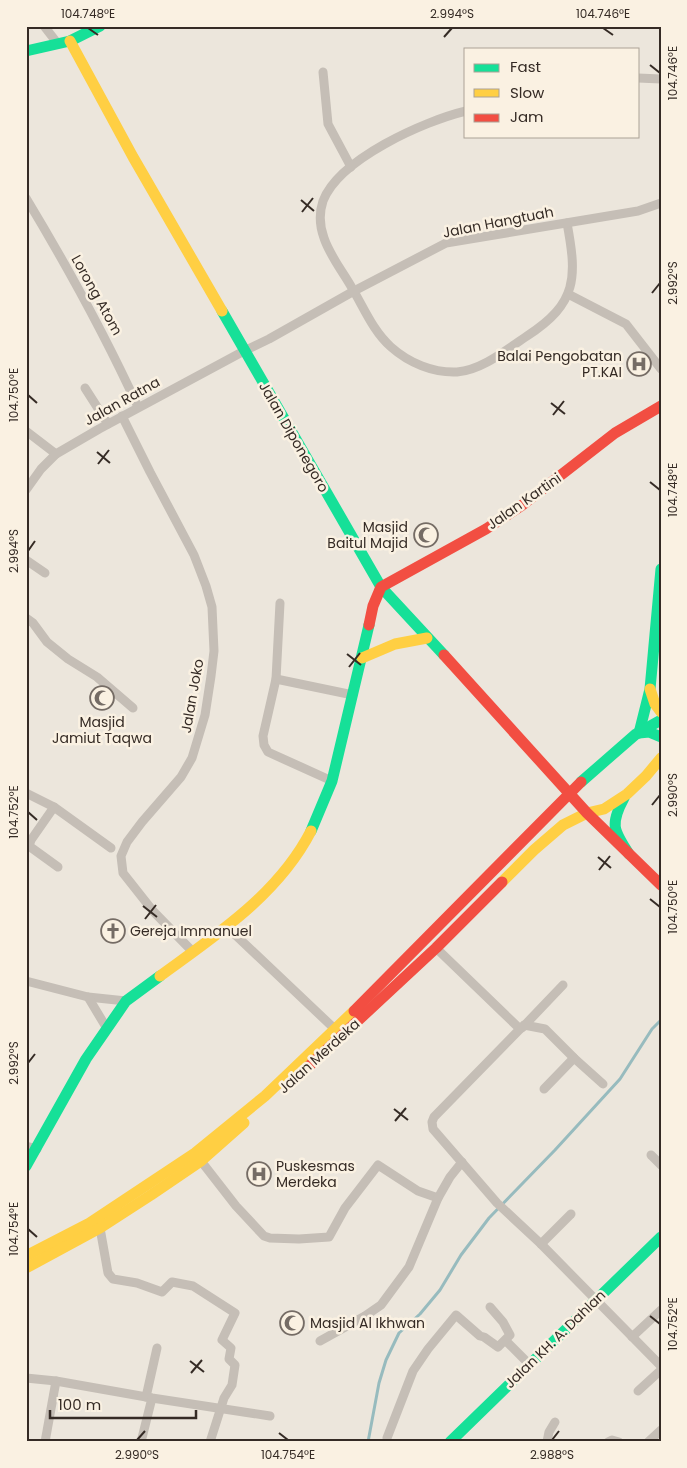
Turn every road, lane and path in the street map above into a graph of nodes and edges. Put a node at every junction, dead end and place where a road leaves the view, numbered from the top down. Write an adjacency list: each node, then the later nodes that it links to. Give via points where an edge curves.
1 (44, 26): 3 (street)
2 (100, 26): 3 (street)
3 (65, 42): 4 (street); 15 (street, Jalan Diponegoro)
4 (26, 51)
5 (323, 72): 9 (street, via 328,124)
6 (640, 78): 7 (street)
7 (661, 79)
8 (464, 112): 9 (street, via 403,134)
9 (351, 167): 13 (street, via 328,192 320,213 327,244)
10 (26, 198): 18 (street, Lorong Atom, via 114,354)
11 (661, 203): 12 (street, Jalan Hangtuah, via 638,211)
12 (567, 223): 13 (street, Jalan Hangtuah, via 446,243); 14 (street, via 574,270)
13 (354, 291): 14 (street, via 374,329 391,347 418,364 458,372 485,363 530,334 554,314); 15 (street, Jalan Hangtuah)
14 (568, 294): 16 (street, via 626,324)
15 (244, 351): 18 (street, Jalan Ratna); 28 (street, Jalan Diponegoro)
16 (661, 369)
17 (85, 388): 21 (street)
18 (138, 407): 20 (street, Jalan Ratna)
19 (660, 409): 28 (street, Jalan Kartini, via 615,433 486,529)
20 (122, 416): 21 (street, Jalan Ratna); 56 (street, Jalan Joko, via 194,555 212,607 212,676 192,758 181,778 126,842 121,856 123,873)
21 (108, 424): 23 (street, Jalan Ratna)
22 (26, 432): 23 (street)
23 (56, 454): 24 (street, Jalan Ratna)
24 (26, 490)
25 (26, 560): 27 (street)
26 (661, 569): 34 (street)
27 (45, 573)
28 (381, 587): 31 (street, Jalan Diponegoro); 32 (street, via 373,606)
29 (280, 603): 33 (street)
30 (26, 618): 36 (street, via 34,623 47,642 97,677)
31 (427, 638): 32 (street, via 395,644); 46 (street, Jalan Diponegoro)
32 (362, 658): 35 (street)
33 (276, 679): 35 (street); 44 (street, via 263,736 264,746 268,752)
34 (650, 689): 37 (street); 39 (street)
35 (353, 695): 44 (street)
36 (133, 708)
37 (661, 712)
38 (661, 720): 39 (street, Jalan Merdeka)
39 (639, 733): 40 (street, via 649,732); 46 (street, Jalan Merdeka)
40 (661, 737)
41 (661, 758): 43 (street)
42 (661, 767): 43 (street)
43 (646, 776): 47 (street)
44 (332, 781): 54 (street, via 318,817 295,858 252,906)
45 (26, 793): 48 (street)
46 (571, 794): 49 (street, Jalan Diponegoro); 63 (street, Jalan Merdeka)
47 (627, 794): 49 (street, Jalan Merdeka, via 604,809); 51 (street, via 613,824 615,833)
48 (54, 807): 50 (street); 52 (street, via 29,846)
49 (587, 813): 51 (street, Jalan Diponegoro); 55 (street, Jalan Merdeka, via 563,825 534,850)
50 (111, 848)
51 (630, 854): 53 (street)
52 (58, 866)
53 (661, 885)
54 (227, 926): 56 (street); 63 (street)
55 (436, 948): 62 (street); 63 (street, Jalan Merdeka)
56 (192, 951): 60 (street)
57 (26, 981): 59 (street)
58 (563, 984): 62 (street)
59 (88, 997): 60 (street); 61 (street)
60 (126, 1001): 61 (street)
61 (106, 1027): 67 (street)
62 (522, 1027): 64 (street, via 545,1029); 70 (street, via 434,1117 433,1129)
63 (339, 1034): 69 (street, Jalan Merdeka); 78 (street, Jalan Merdeka, via 195,1153 88,1224)
64 (574, 1058): 65 (street); 66 (street)
65 (603, 1084)
66 (544, 1089)
67 (32, 1148): 72 (street)
68 (651, 1155): 71 (street)
69 (202, 1161): 73 (street, via 236,1206 270,1238 329,1237 345,1208 378,1165 418,1191); 75 (street, Jalan Merdeka)
70 (462, 1162): 73 (street); 77 (street, via 497,1203)
71 (661, 1165)
72 (26, 1166)
73 (438, 1198): 85 (street, via 409,1267 381,1305)
74 (571, 1214): 77 (street)
75 (100, 1228): 79 (street, Jalan Merdeka); 93 (street, via 108,1273 113,1279 162,1292 172,1282 190,1285 235,1313 222,1339 231,1348 229,1358 236,1365 232,1386)
76 (661, 1237): 80 (street, Jalan KH. A. Dahlan)
77 (541, 1244): 80 (street)
78 (26, 1256)
79 (26, 1268)
80 (595, 1299): 83 (street); 87 (street, Jalan KH. A. Dahlan)
81 (490, 1307): 84 (street, via 510,1336)
82 (661, 1310): 83 (street)
83 (632, 1337): 88 (street)
84 (506, 1340): 87 (street); 97 (street, via 498,1347 456,1315 413,1370)
85 (320, 1341)
86 (158, 1348): 92 (street)
87 (529, 1364): 101 (street, Jalan KH. A. Dahlan)
88 (661, 1368): 91 (street)
89 (26, 1378): 90 (street)
90 (56, 1381): 92 (street); 98 (street)
91 (638, 1391)
92 (149, 1397): 93 (street); 99 (street)
93 (221, 1408): 94 (street); 100 (street)
94 (270, 1416)
95 (555, 1422): 102 (street)
96 (661, 1430): 105 (street)
97 (388, 1438)
98 (45, 1442)
99 (141, 1442)
100 (210, 1442)
101 (450, 1442)
102 (547, 1442)
103 (608, 1442): 104 (street)
104 (619, 1442)
105 (648, 1442)

